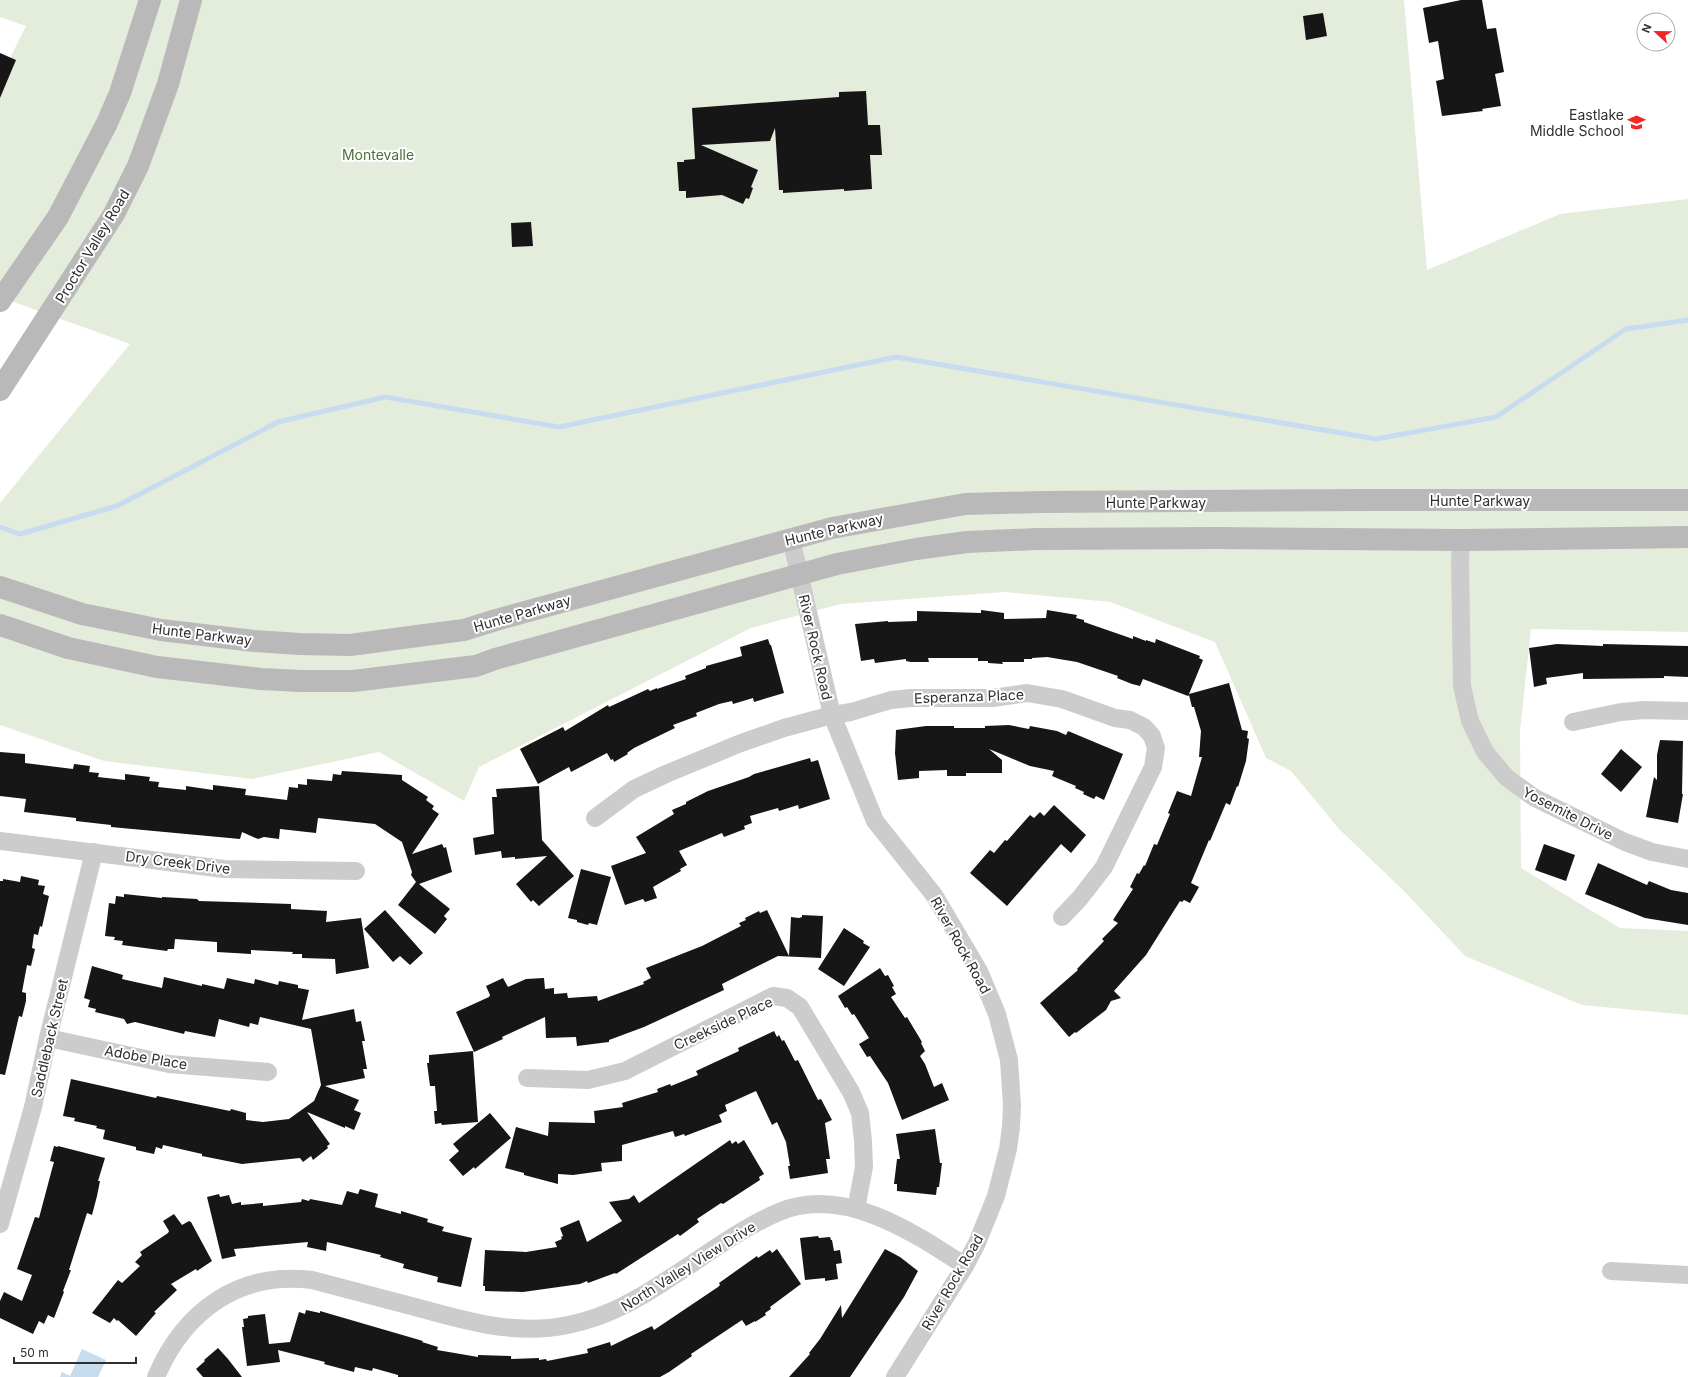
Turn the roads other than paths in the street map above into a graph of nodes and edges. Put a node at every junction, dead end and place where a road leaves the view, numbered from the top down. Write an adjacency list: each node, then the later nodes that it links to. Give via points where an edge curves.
1 (150, 0): 3 (main road, via 120,93 107,123 58,217)
2 (191, 0): 4 (main road, Proctor Valley Road, via 168,84 135,172 114,214)
3 (0, 301)
4 (0, 390)
5 (1688, 500): 7 (main road, Hunte Parkway, via 966,504 839,527)
6 (1688, 537): 8 (main road)
7 (791, 539): 9 (street, River Rock Road); 10 (main road, Hunte Parkway, via 464,630 350,645 262,642 162,630 82,614)
8 (1461, 540): 9 (main road, via 1217,538 967,542 837,564); 18 (street, Yosemite Drive, via 1462,686 1470,721 1485,752 1507,778 1535,798 1625,842 1652,852)
9 (799, 574): 11 (main road, via 476,666 353,681 261,679 157,666 68,648); 13 (street, River Rock Road)
10 (0, 586)
11 (0, 625)
12 (1688, 711): 14 (street, via 1621,712)
13 (832, 715): 15 (street, Esperanza Place, via 784,728 679,768 634,789); 20 (street, Esperanza Place, via 891,700 992,698 1027,693 1062,699 1115,718 1130,720 1144,727 1152,736 1156,748 1153,767 1104,867); 26 (street, River Rock Road, via 875,821 934,895 979,971 992,999 1004,1037 1009,1060 1012,1105 1008,1149 1003,1173 987,1220)
14 (1573, 722)
15 (595, 818)
16 (0, 841): 17 (street, Dry Creek Drive)
17 (94, 852): 19 (street, Dry Creek Drive, via 224,869); 21 (street, Saddleback Street)
18 (1688, 859)
19 (356, 871)
20 (1062, 916)
21 (48, 1038): 22 (street, Adobe Place, via 169,1064); 25 (street, Saddleback Street, via 33,1107)
22 (268, 1072)
23 (527, 1078): 24 (street, Creekside Place, via 588,1080 625,1070 773,996 787,998 800,1007 851,1092 860,1113 864,1167)
24 (856, 1209): 26 (street, North Valley View Drive, via 892,1223); 29 (street, North Valley View Drive, via 825,1203 780,1211 633,1302 590,1320 539,1329 521,1330 476,1324 312,1280 294,1278 263,1282 222,1297 199,1313 177,1338)
25 (0, 1224)
26 (965, 1266): 30 (street, River Rock Road)
27 (1611, 1271): 28 (street)
28 (1688, 1275)
29 (156, 1377)
30 (895, 1377)

